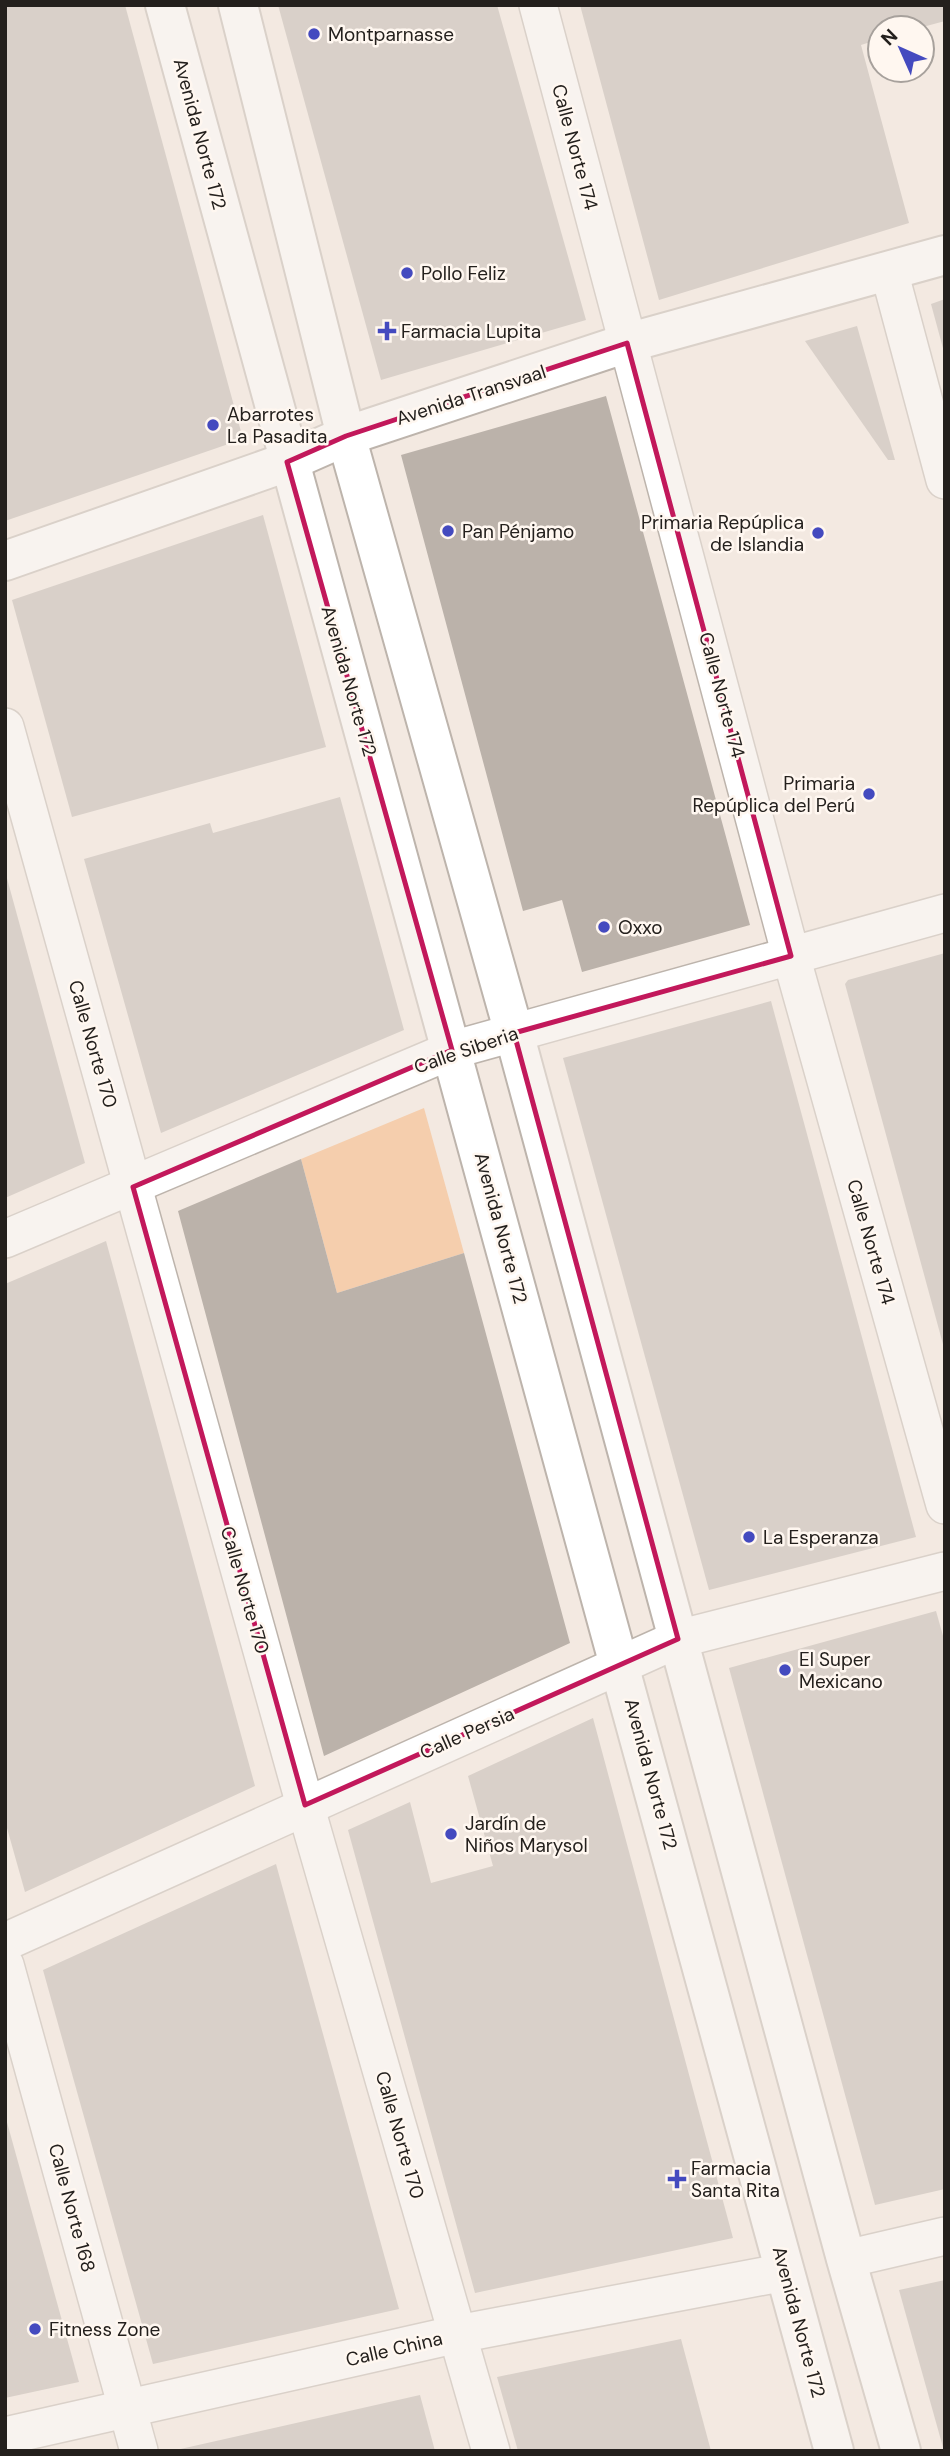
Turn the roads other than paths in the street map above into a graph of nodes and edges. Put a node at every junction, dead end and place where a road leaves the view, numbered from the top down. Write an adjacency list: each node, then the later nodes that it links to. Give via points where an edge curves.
1 (165, 5): 8 (street, Avenida Norte 172)
2 (238, 5): 7 (street)
3 (538, 5): 6 (street, Calle Norte 174)
4 (945, 255): 5 (street, Avenida Transvaal)
5 (889, 271): 6 (street, Avenida Transvaal); 9 (street)
6 (627, 343): 7 (street, Avenida Transvaal); 13 (street, Calle Norte 174)
7 (346, 436): 8 (street, Avenida Transvaal); 14 (street)
8 (287, 462): 10 (street, Avenida Transvaal); 15 (street, Avenida Norte 172)
9 (945, 480)
10 (5, 561)
11 (5, 727): 16 (street, Calle Norte 170)
12 (945, 913): 13 (street, Calle Siberia)
13 (791, 956): 14 (street, Calle Siberia); 18 (street, Calle Norte 174)
14 (514, 1033): 15 (street, Calle Siberia); 20 (street)
15 (452, 1050): 16 (street, Calle Siberia); 21 (street, Avenida Norte 172)
16 (133, 1187): 17 (street, Calle Siberia); 22 (street, Calle Norte 170)
17 (5, 1239)
18 (945, 1505)
19 (945, 1571): 20 (street, Calle Persia)
20 (678, 1639): 21 (street, Calle Persia); 26 (street)
21 (621, 1666): 22 (street, Calle Persia); 27 (street, Avenida Norte 172)
22 (305, 1805): 23 (street, Calle Persia); 28 (street, Calle Norte 170)
23 (5, 1942)
24 (5, 1965): 29 (street, Calle Norte 168)
25 (945, 2236): 26 (street)
26 (846, 2259): 34 (street)
27 (785, 2272): 28 (street, Calle China); 33 (street, Avenida Norte 172)
28 (458, 2334): 29 (street, Calle China); 32 (street, Calle Norte 170)
29 (127, 2408): 30 (street, Calle China); 31 (street, Calle Norte 168)
30 (5, 2436)
31 (139, 2451)
32 (491, 2451)
33 (834, 2451)
34 (901, 2451)

